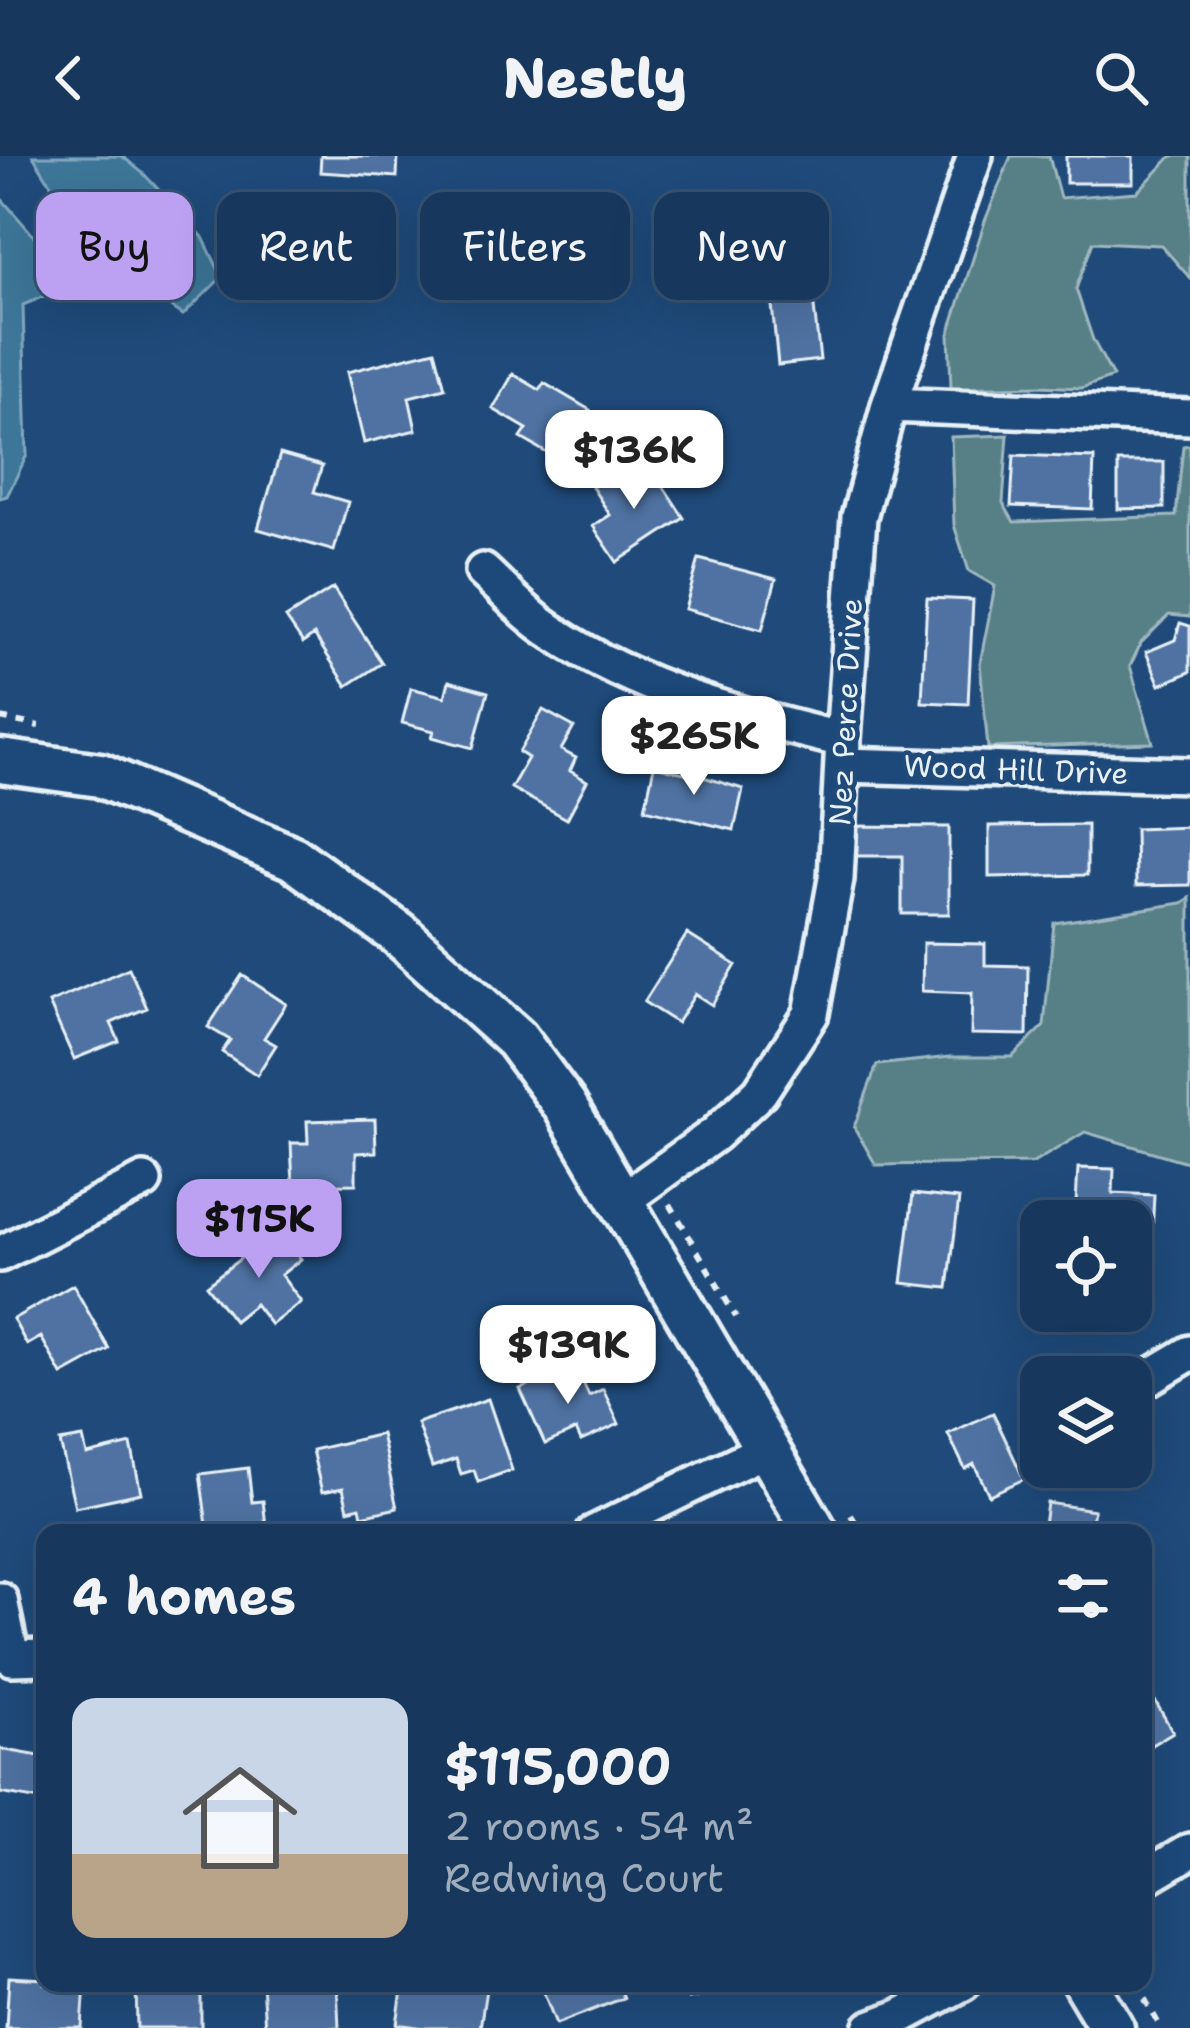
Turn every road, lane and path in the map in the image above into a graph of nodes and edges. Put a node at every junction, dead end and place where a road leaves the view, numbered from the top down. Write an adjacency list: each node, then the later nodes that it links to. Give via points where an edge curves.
1 (975, 156): 2 (street, Nez Perce Drive)
2 (889, 405): 3 (street); 5 (street, Nez Perce Drive, via 859,518)
3 (1190, 417)
4 (483, 571): 5 (street, Wood Hill Drive, via 549,631 613,669)
5 (843, 753): 7 (street, Wood Hill Drive); 9 (street, Nez Perce Drive, via 836,879 811,1014 760,1092)
6 (0, 760): 9 (street, via 100,775 293,858 399,934 516,1039)
7 (1190, 775)
8 (144, 1181): 10 (street)
9 (622, 1201): 13 (street)
10 (0, 1254)
11 (1190, 1353): 12 (street)
12 (1152, 1376)
13 (766, 1449): 14 (street); 15 (street)
14 (612, 1524)
15 (811, 1524)
16 (0, 1600): 17 (street, via 12,1658)
17 (36, 1658)
18 (1190, 1851): 19 (street)
19 (1152, 1874)
20 (946, 1992): 23 (street)
21 (1090, 1992): 24 (street)
22 (1141, 1992): 25 (path)
23 (871, 2028)
24 (1112, 2028)
25 (1161, 2028)

